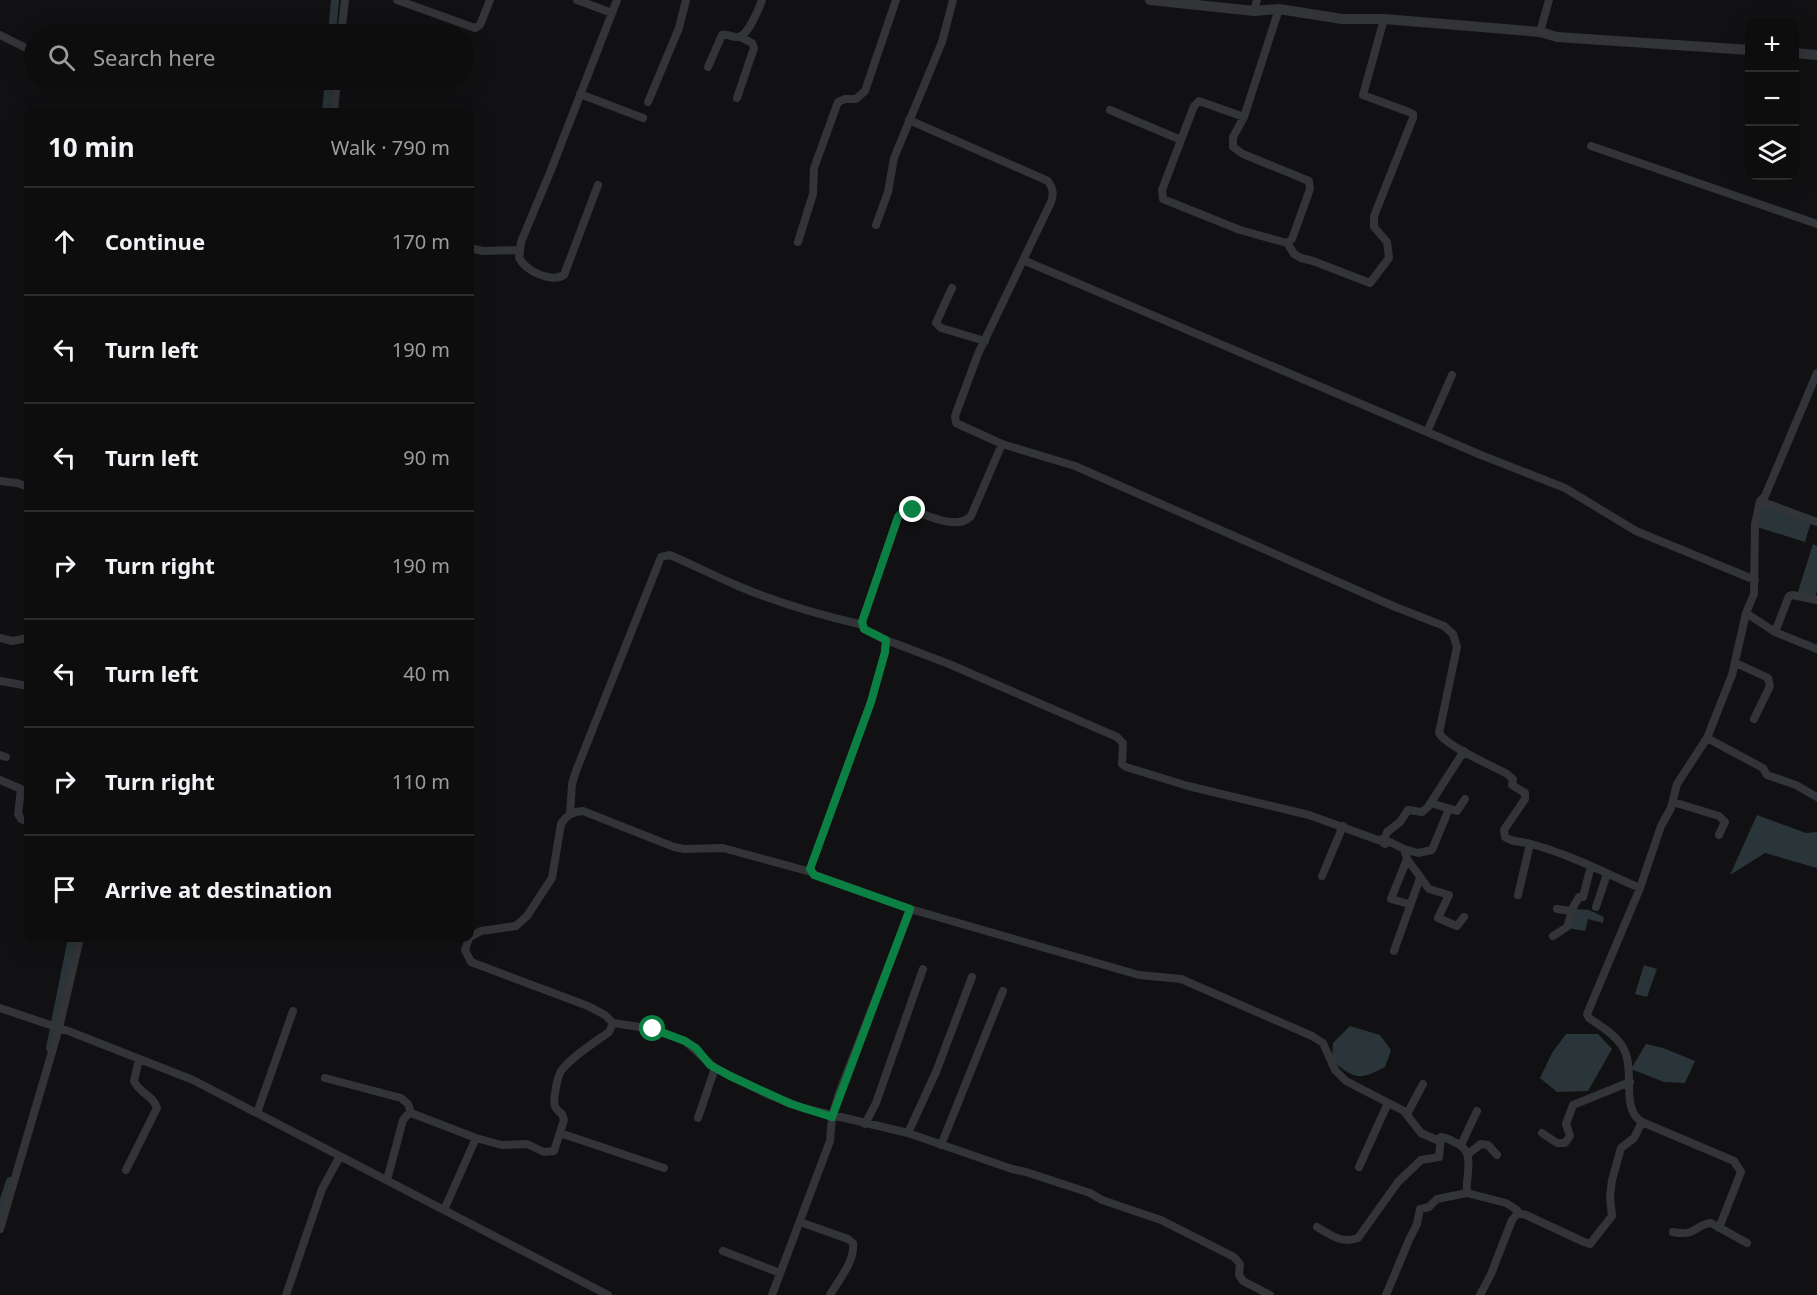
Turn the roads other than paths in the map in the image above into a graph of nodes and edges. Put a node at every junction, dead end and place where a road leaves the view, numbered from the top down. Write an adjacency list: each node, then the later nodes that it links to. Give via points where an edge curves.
1 (345, 0): 16 (street)
2 (397, 0): 17 (street)
3 (490, 0): 18 (street, via 478,28)
4 (577, 0): 14 (street)
5 (617, 0): 14 (street)
6 (686, 0): 30 (street, via 679,28)
7 (762, 0): 20 (street)
8 (896, 0): 41 (street, via 865,91 856,99 838,102 814,168 813,194)
9 (953, 0): 35 (street, via 942,42)
10 (1150, 0): 12 (street)
11 (1549, 0): 19 (street)
12 (1255, 5): 13 (street)
13 (1279, 9): 15 (street, via 1342,19); 33 (street)
14 (612, 13): 28 (street)
15 (1384, 19): 19 (street); 42 (street, via 1363,95 1413,114 1373,222 1387,243 1389,258 1370,284 1301,258)
16 (342, 24)
17 (466, 24)
18 (474, 27)
19 (1540, 32): 23 (street, via 1557,38)
20 (740, 37): 26 (street, via 722,35); 29 (street, via 754,48)
21 (1, 38): 22 (street)
22 (24, 48)
23 (1745, 50)
24 (1799, 53): 25 (street)
25 (1817, 55)
26 (708, 67)
27 (336, 90): 31 (street)
28 (580, 94): 34 (street); 44 (street)
29 (737, 98)
30 (648, 102)
31 (334, 108)
32 (1110, 110): 36 (street)
33 (1244, 117): 36 (street, via 1199,101); 42 (street, via 1233,137 1233,147 1304,178 1311,185 1292,239)
34 (644, 118)
35 (909, 120): 40 (street); 45 (street, via 1048,181 1053,195)
36 (1181, 140): 42 (street, via 1162,190 1163,199 1239,230)
37 (1591, 146): 39 (street)
38 (598, 185): 44 (street, via 564,275 554,278 533,272 522,263)
39 (1817, 224)
40 (876, 225)
41 (798, 242)
42 (1287, 243)
43 (474, 249): 44 (street)
44 (519, 250)
45 (1023, 260): 47 (street); 50 (street)
46 (952, 288): 47 (street, via 936,323)
47 (985, 341): 51 (street, via 955,419 958,425)
48 (1817, 373): 54 (street)
49 (1452, 375): 50 (street)
50 (1427, 432): 56 (street, via 1565,488 1636,531)
51 (1002, 444): 59 (street, via 967,521 947,521 908,509 898,517); 70 (street, via 1075,466 1444,626 1453,634 1457,647 1439,733 1453,747)
52 (0, 481): 53 (street)
53 (24, 486)
54 (1760, 501): 55 (street); 56 (street)
55 (1817, 522)
56 (1755, 580): 58 (street)
57 (1817, 600): 60 (street, via 1789,596)
58 (1746, 613): 60 (street); 65 (street)
59 (862, 625): 63 (street); 77 (street, via 805,611 670,555 661,557 576,771)
60 (1775, 632): 64 (street)
61 (0, 638): 62 (street)
62 (24, 639)
63 (886, 640): 79 (street, via 1117,737 1123,743 1121,760 1126,767); 86 (street, via 871,702)
64 (1817, 649)
65 (1736, 663): 68 (street, via 1768,678 1770,686); 69 (street)
66 (0, 681): 67 (street)
67 (24, 685)
68 (1754, 719)
69 (1707, 738): 72 (street, via 1763,768 1767,776); 74 (street, via 1677,784)
70 (1464, 751): 75 (street); 82 (street, via 1507,774 1513,779 1512,785 1525,793 1503,833 1508,840)
71 (0, 780): 78 (street, via 21,789 18,814)
72 (1817, 797)
73 (1465, 799): 76 (street, via 1457,811)
74 (1673, 802): 80 (street, via 1719,816 1725,822); 90 (street)
75 (1431, 803): 76 (street); 81 (street, via 1422,812 1408,810)
76 (1449, 809): 83 (street, via 1432,850)
77 (570, 814): 86 (street, via 583,811 675,848 723,848); 98 (street, via 561,824 552,878 527,916 516,926)
78 (24, 820)
79 (1343, 826): 81 (street); 88 (street)
80 (1719, 835)
81 (1380, 840): 83 (street)
82 (1530, 844): 85 (street); 91 (street)
83 (1404, 849): 84 (street)
84 (1407, 859): 89 (street); 92 (street, via 1391,899)
85 (1591, 866): 87 (street); 94 (street, via 1583,897)
86 (811, 872): 95 (street)
87 (1607, 874): 90 (street); 93 (street)
88 (1322, 876)
89 (1420, 878): 92 (street); 97 (street, via 1429,889 1449,895 1438,918 1457,926)
90 (1640, 888): 113 (street, via 1587,1014 1623,1047)
91 (1518, 895)
92 (1409, 904): 102 (street)
93 (1596, 907)
94 (1573, 908): 96 (street); 99 (street, via 1567,927)
95 (910, 909): 115 (street, via 1129,973 1188,981 1318,1040 1339,1075); 120 (street)
96 (1557, 909)
97 (1464, 917)
98 (474, 934)
99 (1553, 936)
100 (79, 942): 109 (street)
101 (467, 942): 108 (street, via 465,950 471,962 588,1006)
102 (1394, 951)
103 (923, 969): 123 (street)
104 (972, 977): 125 (street)
105 (1004, 992): 129 (street)
106 (0, 1008): 109 (street)
107 (293, 1011): 117 (street)
108 (613, 1023): 111 (street, via 653,1029 685,1041); 124 (street, via 609,1032 561,1071 554,1102 563,1117)
109 (56, 1027): 110 (street); 139 (street)
110 (139, 1059): 117 (street, via 194,1080); 136 (street, via 134,1081 157,1108)
111 (715, 1068): 120 (street, via 791,1104); 121 (street)
112 (325, 1078): 118 (street, via 400,1098)
113 (1630, 1082): 122 (street, via 1632,1113); 126 (street, via 1573,1105 1566,1124 1570,1136 1565,1143 1557,1143)
114 (1423, 1084): 119 (street)
115 (1388, 1103): 119 (street); 134 (street)
116 (1477, 1111): 130 (street)
117 (257, 1113): 133 (street)
118 (411, 1113): 128 (street); 137 (street, via 403,1120)
119 (1407, 1114): 127 (street, via 1421,1133 1437,1140)
120 (832, 1117): 123 (street); 142 (street, via 830,1141)
121 (698, 1118)
122 (1642, 1122): 141 (street, via 1634,1138 1621,1148 1612,1180 1612,1216 1590,1244); 144 (street, via 1734,1161 1739,1167 1741,1172)
123 (865, 1124): 125 (street)
124 (560, 1133): 128 (street, via 554,1151 549,1152 527,1144 502,1145); 135 (street)
125 (908, 1133): 129 (street)
126 (1542, 1133)
127 (1441, 1137): 130 (street); 143 (street, via 1439,1157 1421,1160 1398,1182 1358,1238 1339,1240)
128 (476, 1138): 140 (street)
129 (941, 1145): 154 (street, via 1161,1220 1234,1257 1243,1281)
130 (1461, 1145): 131 (street)
131 (1468, 1154): 132 (street, via 1480,1144); 138 (street)
132 (1497, 1155)
133 (340, 1156): 137 (street); 150 (street, via 322,1189)
134 (1359, 1167)
135 (664, 1168)
136 (126, 1170)
137 (387, 1180): 140 (street)
138 (1467, 1193): 141 (street, via 1506,1203); 155 (street, via 1437,1199 1430,1207 1420,1209 1418,1224)
139 (4, 1207): 145 (street)
140 (444, 1210): 151 (street)
141 (1518, 1213): 156 (street)
142 (800, 1222): 149 (street); 153 (street, via 853,1243 850,1262)
143 (1317, 1227)
144 (1719, 1228): 146 (street, via 1706,1223 1690,1233); 147 (street)
145 (0, 1229)
146 (1672, 1232)
147 (1747, 1243)
148 (723, 1251): 149 (street)
149 (780, 1273): 152 (street)
150 (286, 1295)
151 (608, 1295)
152 (772, 1295)
153 (830, 1295)
154 (1270, 1295)
155 (1386, 1295)
156 (1480, 1295)

